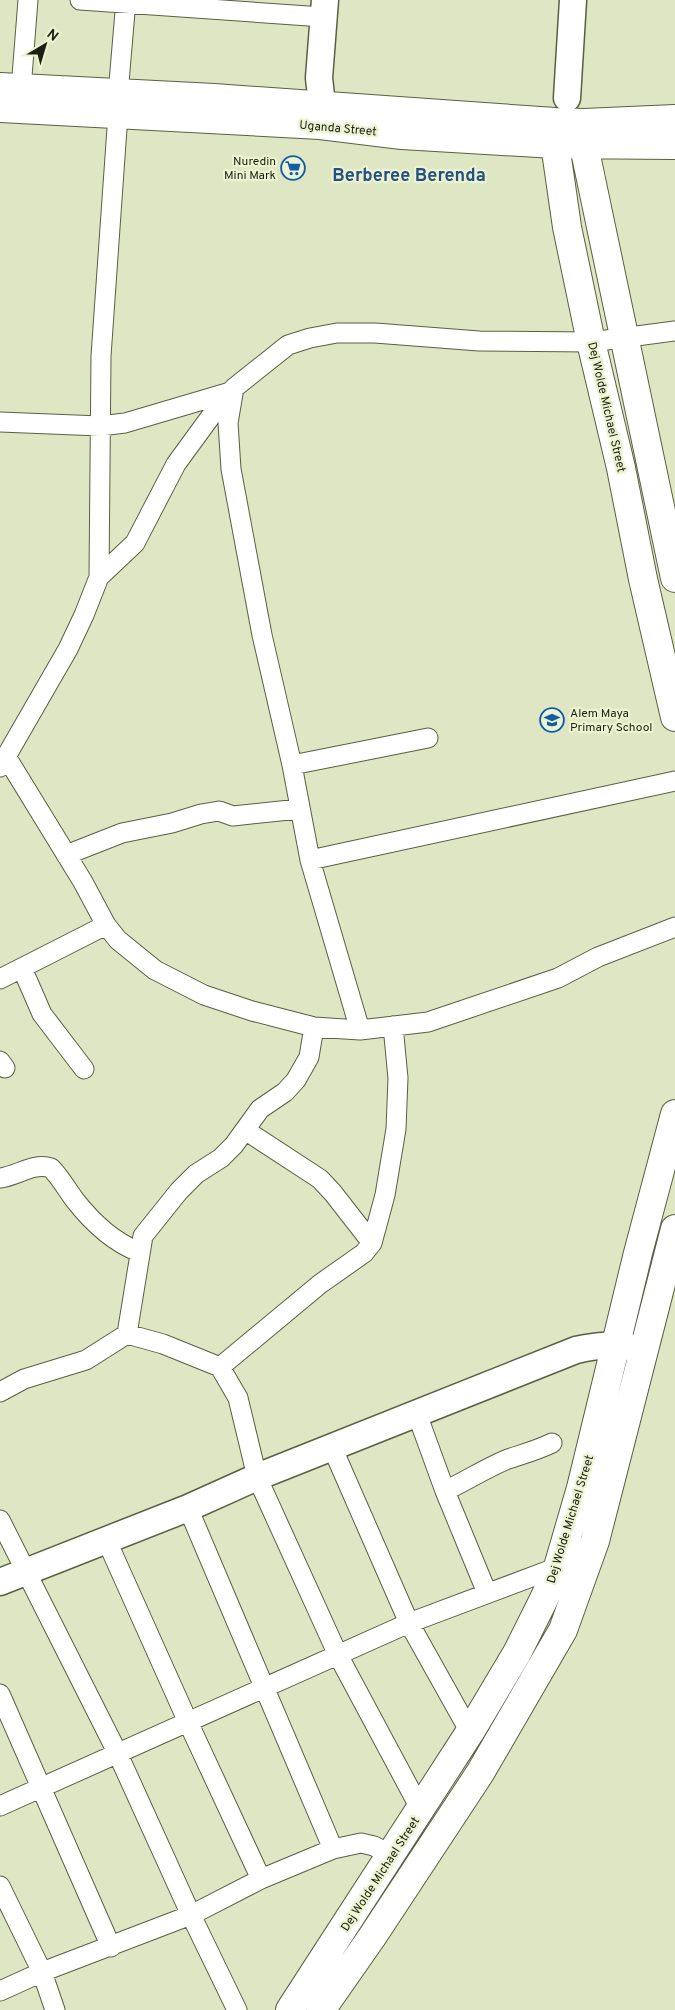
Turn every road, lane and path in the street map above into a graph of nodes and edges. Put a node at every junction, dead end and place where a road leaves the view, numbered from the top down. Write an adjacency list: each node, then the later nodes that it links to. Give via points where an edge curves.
1 (28, 0): 7 (street)
2 (80, 0): 4 (street)
3 (573, 0): 12 (main road, Dej Wolde Michael Street)
4 (126, 2): 5 (street); 8 (street)
5 (217, 5): 6 (street)
6 (324, 8): 10 (main road, via 319,78)
7 (11, 88): 8 (main road, Uganda Street)
8 (118, 104): 9 (main road, Uganda Street); 10 (main road, Uganda Street, via 214,98); 20 (street)
9 (0, 108)
10 (321, 115): 12 (main road, Uganda Street)
11 (675, 119): 13 (main road, Uganda Street)
12 (559, 122): 13 (main road, Uganda Street); 17 (main road, Dej Wolde Michael Street, via 567,227)
13 (584, 134): 14 (main road, Uganda Street); 16 (main road)
14 (675, 145)
15 (675, 331): 16 (street)
16 (623, 338): 17 (street); 22 (main road)
17 (591, 342): 18 (street, via 479,341 336,333 288,345); 23 (main road, Dej Wolde Michael Street, via 622,468)
18 (232, 390): 20 (street, via 125,423); 21 (street, via 176,464 135,543); 27 (street, via 228,423 231,469 262,635)
19 (0, 422): 20 (street)
20 (100, 426): 21 (street)
21 (99, 577): 26 (street, via 68,649)
22 (675, 578): 23 (main road)
23 (643, 579): 24 (main road, Dej Wolde Michael Street)
24 (675, 717)
25 (428, 738): 27 (street)
26 (3, 762): 30 (street)
27 (292, 765): 29 (street)
28 (675, 781): 31 (street)
29 (299, 809): 30 (street, via 233,816 219,811 201,814 172,824 122,833); 31 (street)
30 (66, 855): 32 (street)
31 (310, 860): 38 (street)
32 (106, 925): 34 (street); 37 (street, via 118,940 155,970 204,995)
33 (675, 927): 36 (street, via 598,957 558,978 428,1022)
34 (22, 968): 35 (street); 39 (street, via 42,1014)
35 (0, 979)
36 (393, 1026): 38 (street); 44 (street, via 398,1078 396,1129 386,1195)
37 (314, 1027): 38 (street); 41 (street, via 309,1057 296,1080 260,1110)
38 (360, 1030)
39 (84, 1069)
40 (675, 1114): 47 (main road, Dej Wolde Michael Street)
41 (245, 1130): 44 (street, via 320,1179); 45 (street, via 221,1158 196,1174 179,1191 143,1236)
42 (0, 1178): 45 (street, via 37,1166 51,1168 106,1233)
43 (675, 1229): 48 (main road)
44 (372, 1243): 49 (street, via 364,1253 320,1284)
45 (139, 1252): 46 (street)
46 (127, 1334): 49 (street, via 163,1344); 50 (street, via 86,1360 24,1379)
47 (616, 1344): 48 (main road); 51 (main road, via 576,1350); 59 (main road, Dej Wolde Michael Street)
48 (645, 1350): 84 (main road, via 595,1541 563,1630 480,1773)
49 (220, 1367): 54 (street, via 238,1398)
50 (0, 1392)
51 (417, 1414): 53 (main road); 55 (street)
52 (552, 1443): 55 (street, via 474,1474)
53 (332, 1447): 54 (main road); 63 (street)
54 (257, 1477): 56 (main road); 64 (street)
55 (445, 1491): 62 (street)
56 (188, 1508): 58 (main road); 65 (street)
57 (0, 1520): 60 (street)
58 (106, 1539): 60 (main road); 67 (street)
59 (558, 1567): 62 (street); 68 (main road, Dej Wolde Michael Street, via 531,1628)
60 (26, 1572): 61 (main road); 69 (street)
61 (0, 1582)
62 (487, 1593): 63 (street)
63 (409, 1623): 64 (street); 68 (street)
64 (338, 1655): 65 (street); 72 (street)
65 (264, 1688): 67 (street); 73 (street)
66 (0, 1694): 70 (street)
67 (188, 1722): 69 (street); 75 (street)
68 (470, 1732): 72 (main road, Dej Wolde Michael Street)
69 (117, 1752): 70 (street); 77 (street)
70 (41, 1787): 71 (street); 78 (street)
71 (0, 1806)
72 (421, 1810): 74 (main road, Dej Wolde Michael Street)
73 (333, 1849): 74 (street, via 361,1843); 75 (street)
74 (391, 1855): 83 (main road, Dej Wolde Michael Street)
75 (261, 1879): 77 (street)
76 (0, 1886): 79 (street)
77 (191, 1915): 78 (street); 82 (street)
78 (111, 1947): 79 (street)
79 (42, 1972): 80 (street); 81 (street)
80 (0, 1990)
81 (55, 2010)
82 (237, 2010)
83 (290, 2010)
84 (321, 2010)

